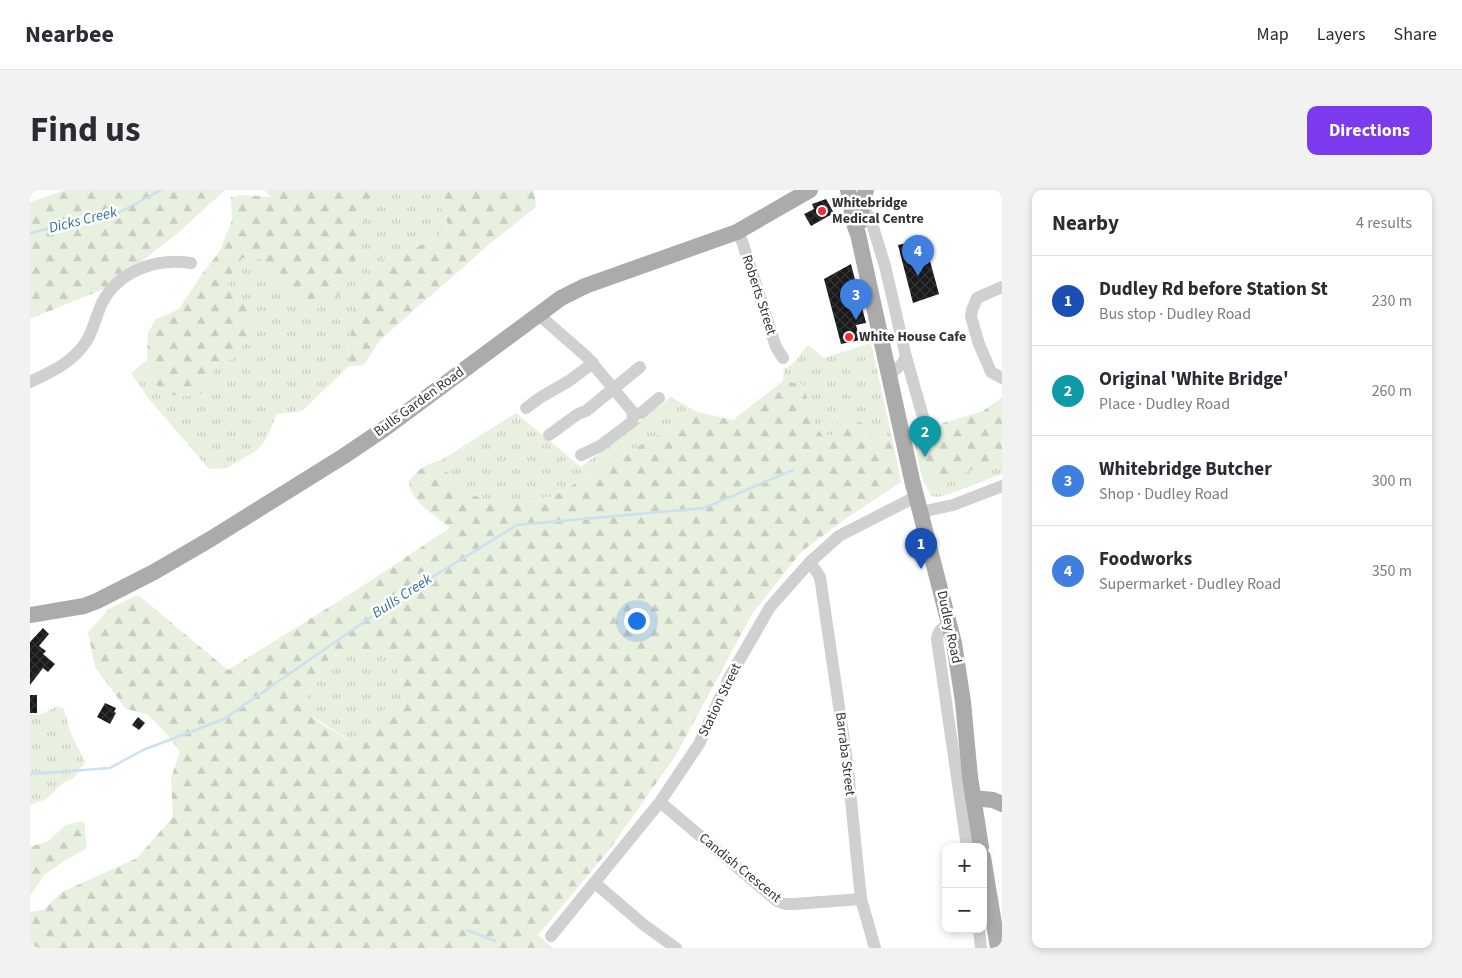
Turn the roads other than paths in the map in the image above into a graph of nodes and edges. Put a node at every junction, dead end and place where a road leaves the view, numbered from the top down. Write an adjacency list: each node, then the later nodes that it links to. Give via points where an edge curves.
1 (810, 190): 5 (main road, Bulls Garden Road)
2 (848, 190): 6 (main road, Dudley Road)
3 (866, 190): 4 (main road, Dudley Road)
4 (861, 208): 6 (main road, Dudley Road); 10 (street, via 870,217 885,266)
5 (737, 232): 9 (main road, Bulls Garden Road, via 585,286 561,298); 11 (street, Roberts Street, via 776,347)
6 (858, 234): 14 (main road, Dudley Road)
7 (191, 263): 16 (street, via 155,263 121,280 103,301 87,341 77,354 64,365)
8 (1002, 287): 15 (street, via 977,298 971,317 991,372)
9 (539, 315): 12 (street); 28 (main road, Bulls Garden Road, via 368,440 210,540 97,601)
10 (906, 357): 14 (street); 21 (street)
11 (783, 358)
12 (593, 363): 17 (street); 19 (street)
13 (640, 367): 17 (street)
14 (889, 375): 25 (main road, Dudley Road)
15 (1002, 378)
16 (30, 382)
17 (615, 389): 20 (street); 22 (street)
18 (659, 398): 20 (street)
19 (526, 408)
20 (634, 416): 23 (street, via 632,422 610,439)
21 (923, 417)
22 (549, 435)
23 (581, 455)
24 (1002, 486): 26 (street, via 953,505)
25 (917, 496): 26 (main road, Dudley Road); 27 (street, Station Street, via 839,536)
26 (922, 512): 29 (main road, Dudley Road, via 957,659 963,702)
27 (810, 562): 30 (street, Station Street, via 770,607 729,678 699,744); 36 (street, Barraba Street, via 820,577 847,761)
28 (30, 615)
29 (967, 798): 31 (main road); 32 (street); 33 (main road, Dudley Road)
30 (660, 802): 35 (street, Station Street); 36 (street, Candish Crescent, via 785,904)
31 (1002, 804)
32 (967, 843)
33 (981, 843)
34 (987, 881): 42 (main road)
35 (595, 883): 38 (street, Station Street); 39 (street)
36 (861, 899): 40 (street, Barraba Street)
37 (979, 933): 41 (street)
38 (550, 936)
39 (676, 948)
40 (876, 948)
41 (981, 948)
42 (998, 948)

